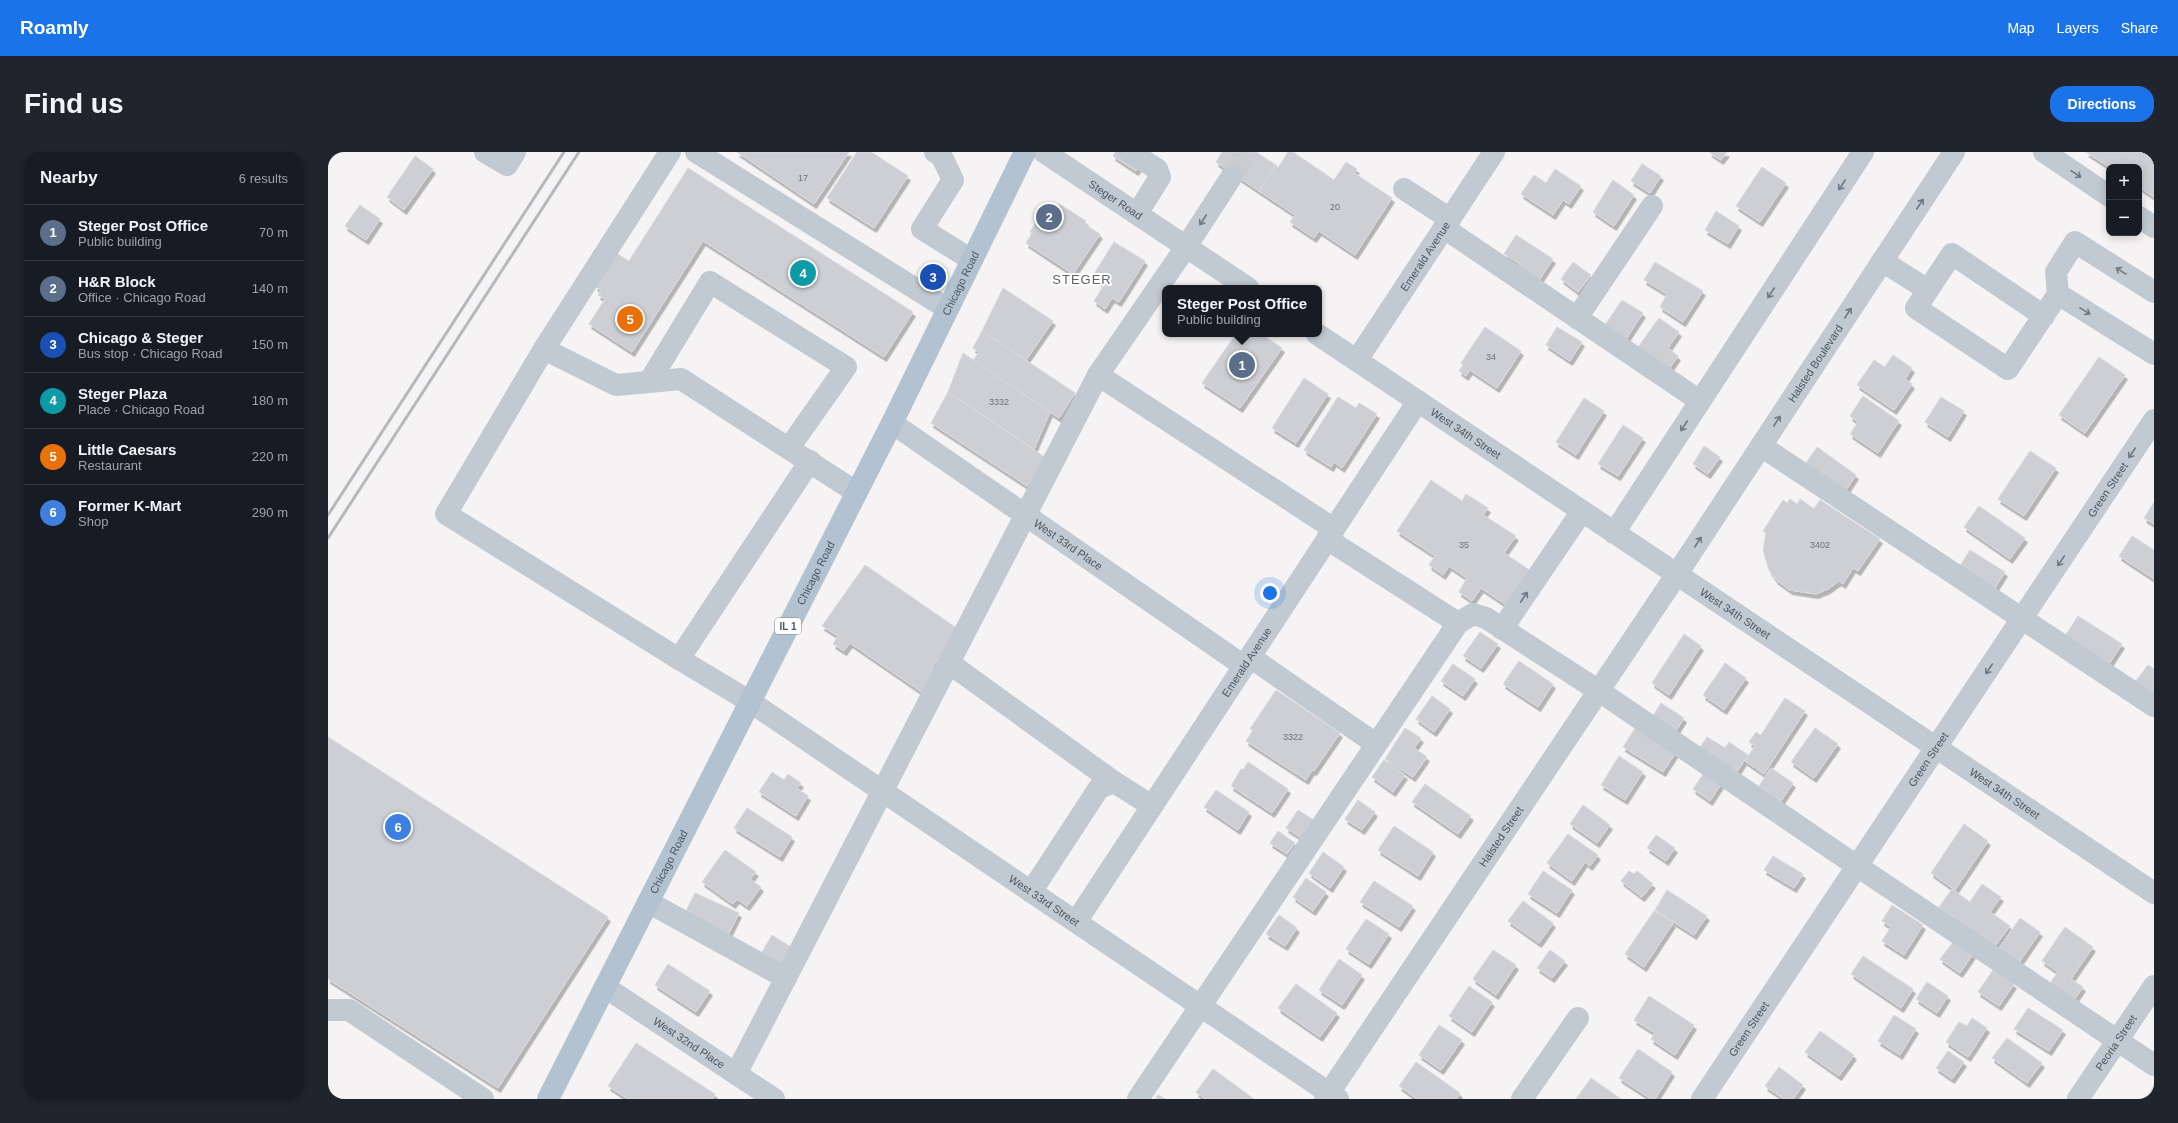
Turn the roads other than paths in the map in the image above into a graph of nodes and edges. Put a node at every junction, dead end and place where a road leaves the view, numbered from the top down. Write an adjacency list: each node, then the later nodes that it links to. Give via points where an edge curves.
1 (670, 152): 30 (street)
2 (696, 152): 26 (street)
3 (935, 152): 20 (street, via 941,155 953,180 922,229)
4 (1025, 152): 20 (main road, Chicago Road / IL 1)
5 (1044, 152): 15 (street, Steger Road)
6 (1130, 152): 15 (street, via 1157,169 1160,177)
7 (1494, 152): 17 (street, Emerald Avenue)
8 (1863, 152): 36 (street, one-way to 36)
9 (1954, 152): 21 (street, Halsted Boulevard, one-way to 9)
10 (2044, 152): 13 (street, one-way to 13)
11 (1232, 176): 19 (street, one-way to 19)
12 (1404, 189): 17 (street)
13 (2106, 194)
14 (1652, 206): 28 (street)
15 (1137, 214): 19 (street, Steger Road)
16 (2142, 219): 18 (street)
17 (1447, 224): 28 (street); 32 (street, Emerald Avenue)
18 (2154, 227)
19 (1186, 247): 22 (street); 33 (street)
20 (972, 260): 26 (main road, Chicago Road / IL 1)
21 (1882, 261): 23 (street); 39 (street, Halsted Boulevard, one-way to 21)
22 (1243, 285)
23 (1928, 290): 27 (street, via 1952,254); 27 (street, via 1916,308 2008,369)
24 (2154, 292): 25 (street, one-way to 25, via 2075,242 2056,272)
25 (2058, 294): 27 (street); 31 (street, one-way to 31)
26 (948, 309): 38 (main road, Chicago Road / IL 1)
27 (2044, 316)
28 (1577, 318): 36 (street)
29 (1322, 337): 32 (street, West 34th Street)
30 (544, 349): 34 (street, via 616,386); 51 (street, West 33rd Street, via 446,514)
31 (2154, 354)
32 (1356, 360): 35 (street, West 34th Street)
33 (1098, 375): 44 (street); 46 (street)
34 (649, 382): 40 (street, via 681,379); 40 (street, via 710,282 846,367)
35 (1418, 401): 43 (street, West 34th Street); 46 (street, Emerald Avenue)
36 (1700, 401): 45 (street, one-way to 45)
37 (2154, 420): 48 (street, Green Street, one-way to 48)
38 (892, 423): 42 (main road, Chicago Road / IL 1); 44 (street, West 33rd Place)
39 (1761, 446): 47 (street, Halsted Boulevard, one-way to 39); 48 (street)
40 (789, 448): 41 (street)
41 (810, 461): 42 (street); 51 (street)
42 (856, 492): 55 (main road, Chicago Road / IL 1)
43 (1582, 511): 45 (street, West 34th Street); 50 (street, one-way to 43)
44 (1025, 514): 52 (street, West 33rd Place); 53 (street)
45 (1614, 533): 47 (street, West 34th Street)
46 (1330, 534): 49 (street); 52 (street, Emerald Avenue)
47 (1677, 574): 54 (street, Halsted Street); 58 (street, West 34th Street)
48 (2022, 619): 56 (street); 58 (street, Green Street, one-way to 58)
49 (1458, 623): 50 (street, via 1473,614 1486,618); 57 (street)
50 (1502, 629): 54 (street)
51 (679, 659): 55 (street, West 33rd Street)
52 (1247, 662): 57 (street, West 33rd Place); 61 (street, Emerald Avenue)
53 (949, 663): 59 (street); 60 (street)
54 (1599, 690): 62 (street); 76 (street, Halsted Street)
55 (750, 701): 60 (street, West 33rd Street); 65 (main road, Chicago Road / IL 1)
56 (2153, 703)
57 (1376, 744): 70 (street)
58 (1936, 748): 62 (street, Green Street); 64 (street, West 34th Street)
59 (1114, 782): 61 (street); 63 (street, via 1099,788)
60 (883, 791): 63 (street, West 33rd Street); 67 (street)
61 (1152, 806): 66 (street, Emerald Avenue)
62 (1857, 866): 73 (street); 82 (street, Green Street)
63 (1030, 892): 66 (street, West 33rd Street)
64 (2154, 893)
65 (648, 902): 67 (street); 69 (main road, Chicago Road / IL 1)
66 (1076, 922): 70 (street, West 33rd Street)
67 (786, 978): 75 (street)
68 (2154, 986): 73 (street, Peoria Street)
69 (605, 987): 75 (street, West 32nd Place); 78 (main road, Chicago Road / IL 1)
70 (1200, 1006): 76 (street, West 33rd Street); 80 (street)
71 (328, 1010): 77 (street, via 349,1010)
72 (1578, 1018): 81 (street)
73 (2118, 1040): 74 (street); 83 (street, Peoria Street)
74 (2154, 1064)
75 (736, 1074): 79 (street, West 32nd Place)
76 (1331, 1097)
77 (482, 1099)
78 (548, 1099)
79 (774, 1099)
80 (1138, 1099)
81 (1522, 1099)
82 (1702, 1099)
83 (2078, 1099)

